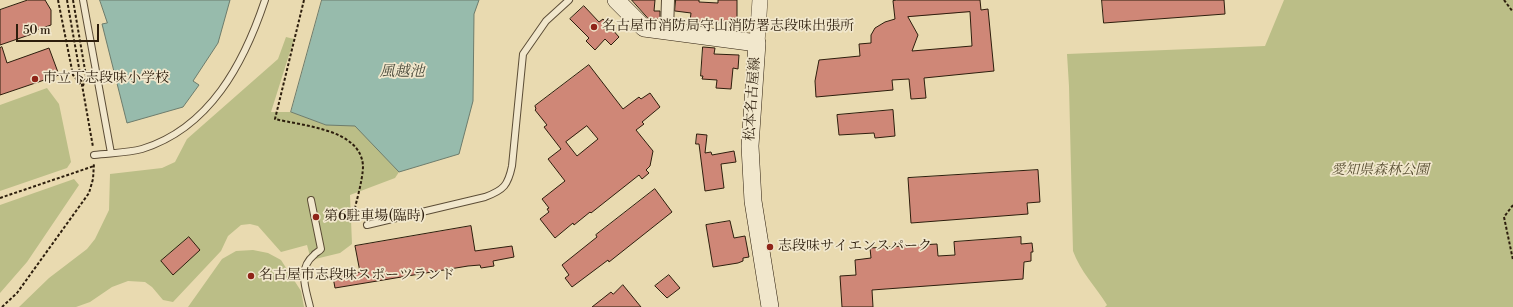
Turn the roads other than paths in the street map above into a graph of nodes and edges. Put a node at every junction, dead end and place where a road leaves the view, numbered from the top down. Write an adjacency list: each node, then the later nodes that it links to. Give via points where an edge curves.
1 (84, 0): 9 (lane)
2 (265, 0): 9 (lane, via 254,35 233,74 203,113 173,136 142,149)
3 (570, 0): 12 (lane, via 546,21 524,54 512,166 509,180 503,188 485,197)
4 (616, 0): 7 (main road, 松本名古屋線, via 644,28)
5 (668, 0): 7 (street)
6 (760, 0): 8 (street)
7 (667, 30): 8 (main road, 松本名古屋線)
8 (757, 43): 14 (main road, 松本名古屋線, via 750,146 753,201)
9 (111, 153): 10 (lane)
10 (94, 154)
11 (311, 200): 13 (lane, via 321,250 307,262 302,272)
12 (367, 225)
13 (310, 307)
14 (770, 307)

